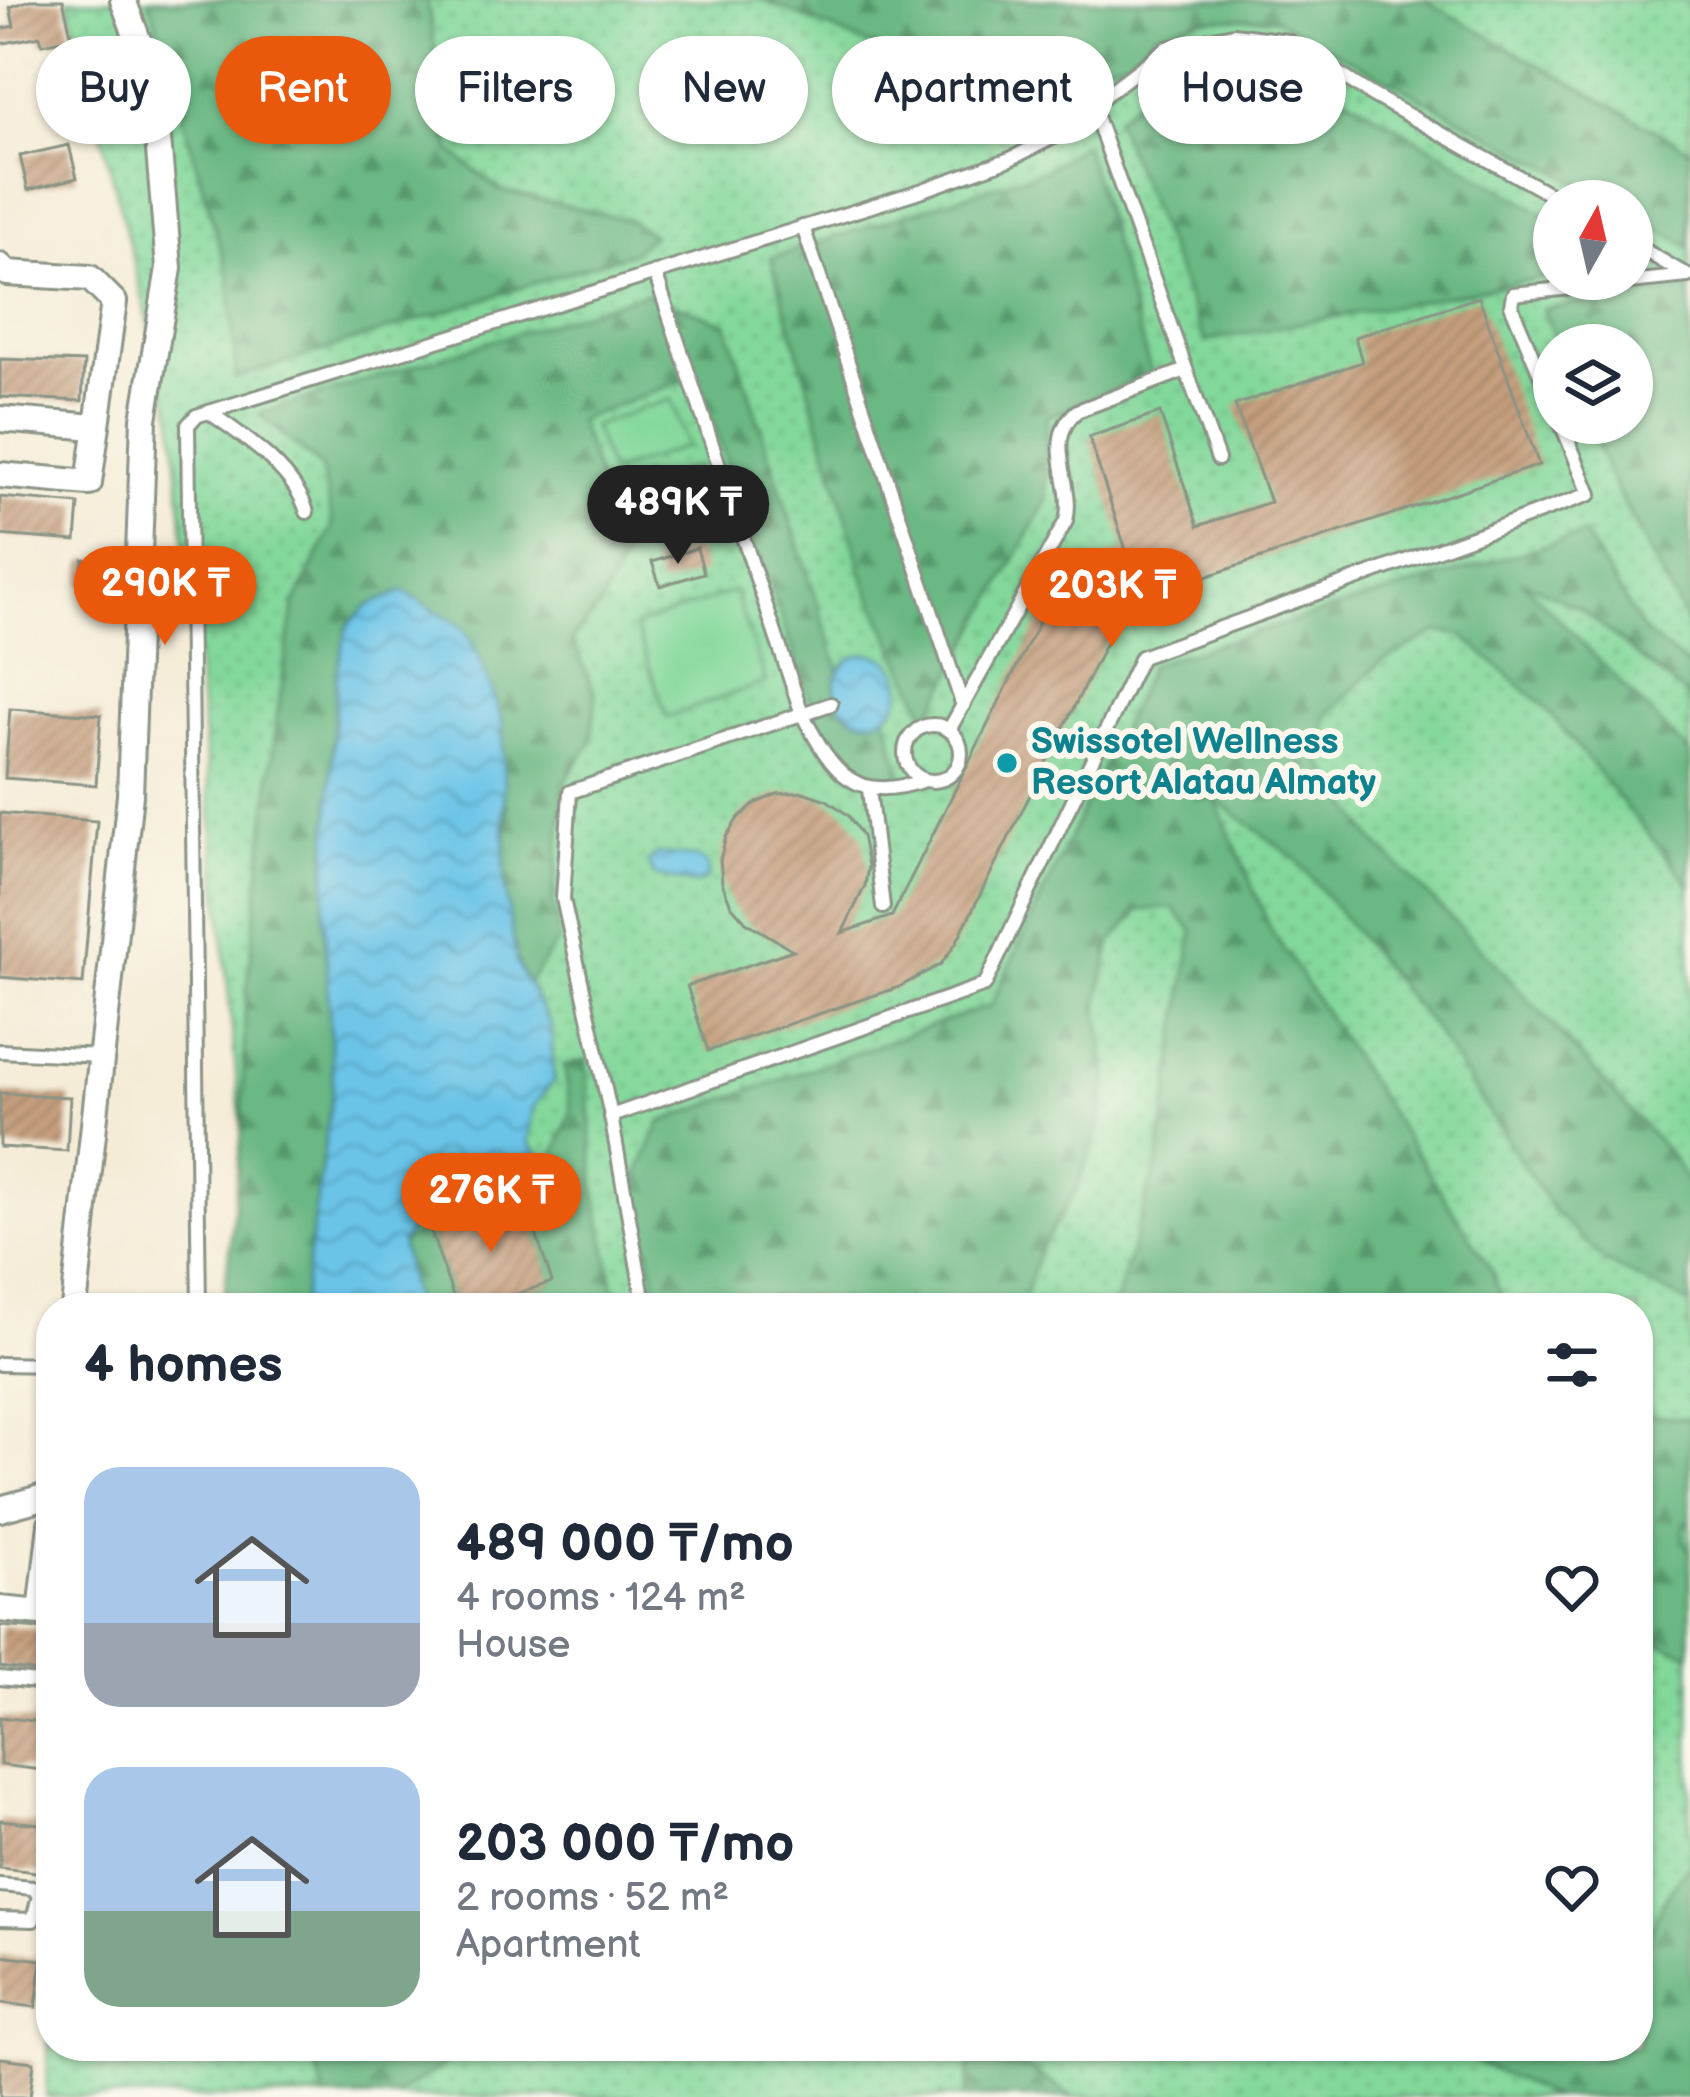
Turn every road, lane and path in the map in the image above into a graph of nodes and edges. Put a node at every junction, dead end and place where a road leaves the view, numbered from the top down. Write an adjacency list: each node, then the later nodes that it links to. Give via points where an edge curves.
1 (123, 0): 28 (street, via 153,80 169,268 144,418 130,795)
2 (1114, 89): 5 (lane, via 1167,49 1232,34 1288,41)
3 (1040, 144): 6 (lane)
4 (1106, 144): 12 (lane)
5 (1533, 185)
6 (802, 227): 9 (lane); 21 (lane)
7 (1653, 255): 10 (lane)
8 (0, 266): 15 (street, via 7,273 90,278 114,302)
9 (656, 273): 13 (lane); 22 (lane)
10 (1689, 276): 11 (lane, via 1513,294)
11 (1533, 357)
12 (1186, 370): 17 (lane); 21 (lane, via 1065,422 1066,521)
13 (209, 412): 19 (lane, via 283,473); 31 (lane, via 188,425)
14 (0, 419): 15 (street)
15 (95, 428): 18 (street, via 89,483)
16 (1570, 444): 29 (lane, via 1591,494 1142,657 986,985)
17 (1218, 459)
18 (0, 475)
19 (307, 512)
20 (832, 704): 22 (lane)
21 (963, 706): 23 (lane)
22 (802, 714): 25 (lane, via 830,765); 29 (lane, via 570,792 562,898)
23 (950, 730): 24 (lane, via 961,753 956,769); 24 (lane, via 924,726 906,745 907,762)
24 (925, 780): 25 (lane)
25 (868, 789): 26 (lane)
26 (883, 907)
27 (0, 1052): 28 (lane)
28 (101, 1056): 30 (street)
29 (611, 1116): 32 (lane)
30 (76, 1293)
31 (199, 1293)
32 (642, 1293)
33 (0, 1364): 34 (lane)
34 (36, 1365)
35 (36, 1499): 36 (street)
36 (0, 1509)
37 (0, 1609): 38 (street)
38 (36, 1613)
39 (0, 1678): 40 (lane)
40 (36, 1682)
41 (0, 1885): 42 (lane)
42 (36, 1892)
43 (36, 1908): 44 (lane, via 33,1920)
44 (0, 1919)

